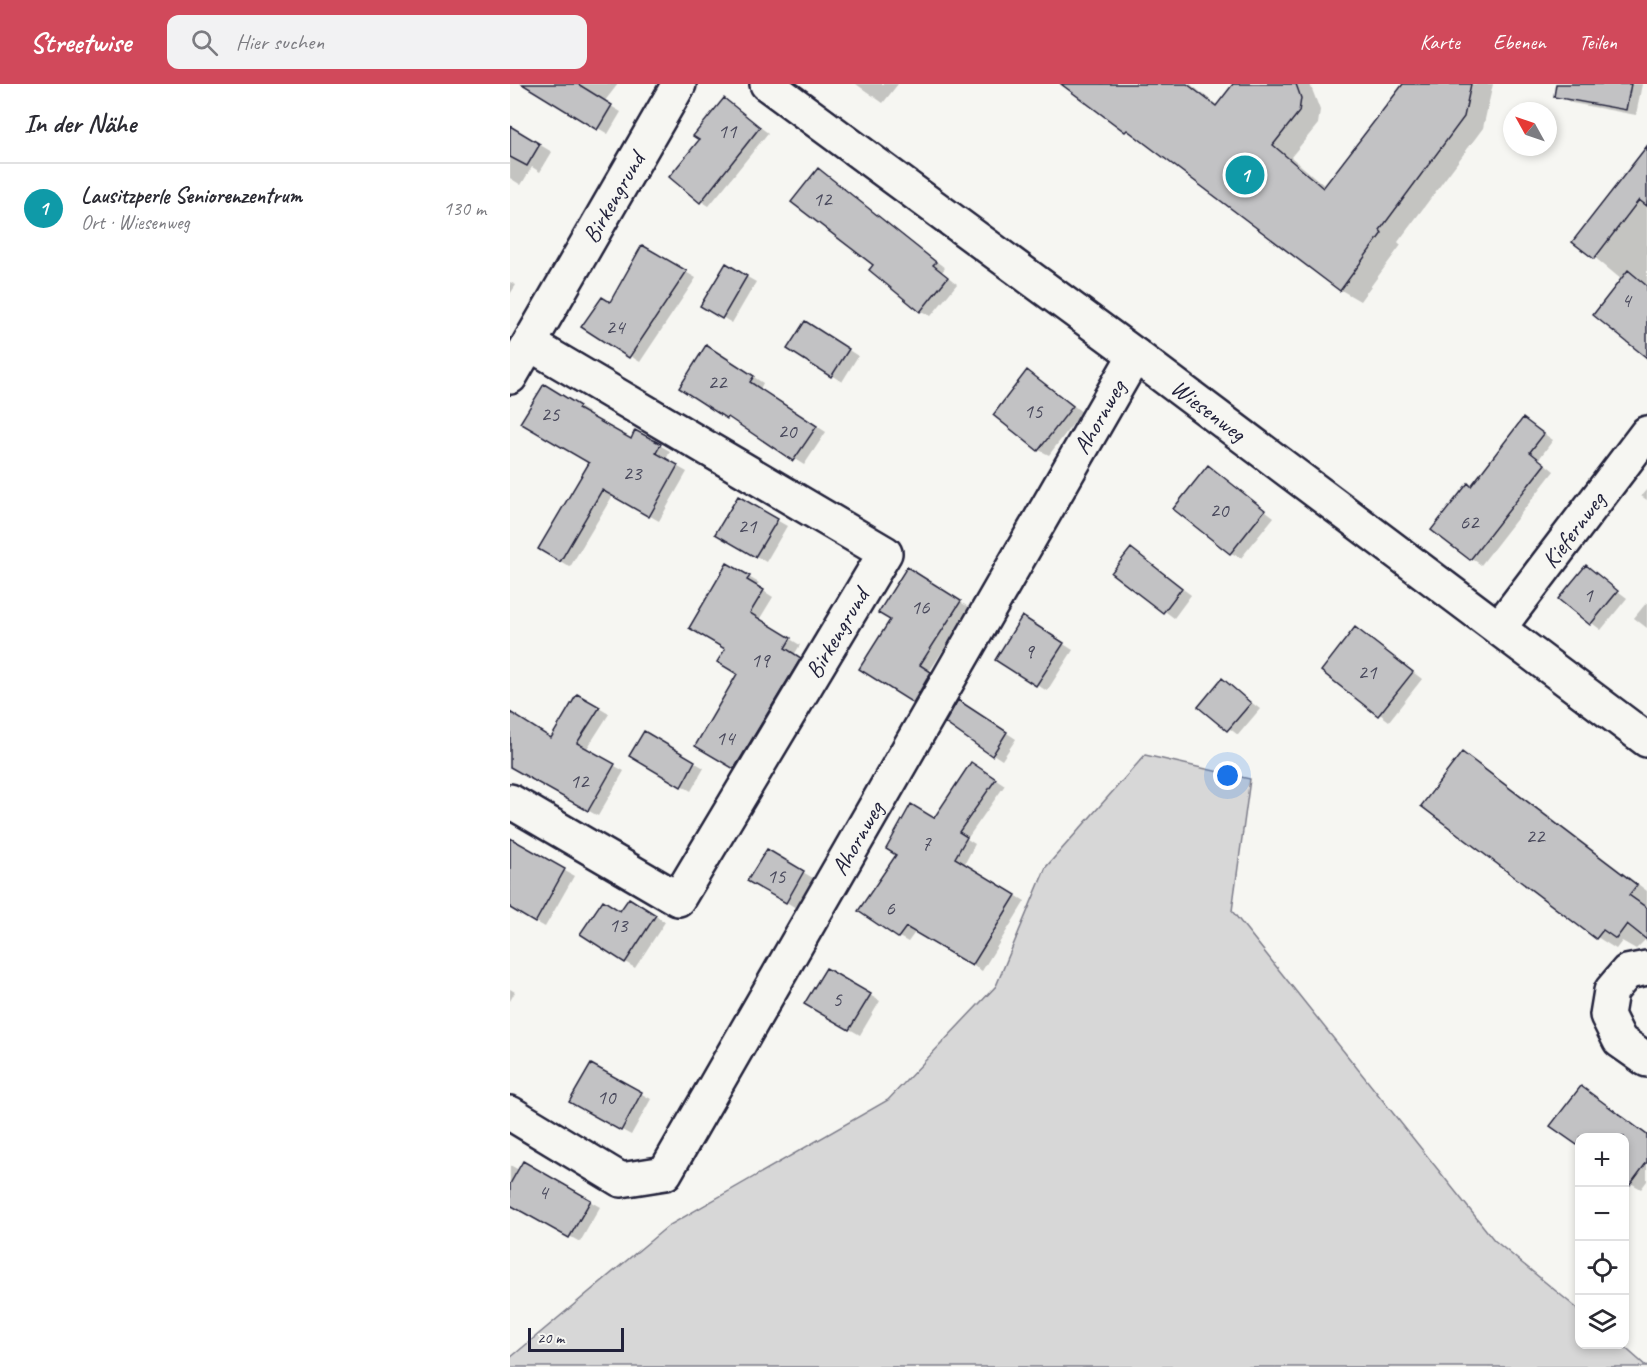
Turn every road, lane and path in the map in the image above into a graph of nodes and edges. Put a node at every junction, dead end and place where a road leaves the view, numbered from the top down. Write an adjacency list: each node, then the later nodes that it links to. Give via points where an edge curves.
1 (679, 84): 3 (street, Birkengrund)
2 (767, 84): 4 (street, Wiesenweg)
3 (530, 344): 5 (street, Birkengrund); 9 (street, Birkengrund, via 885,553 678,899)
4 (1135, 355): 7 (street, Wiesenweg); 12 (street, Ahornweg, via 665,1173 621,1179)
5 (510, 377)
6 (1647, 433): 7 (street, Kiefernweg)
7 (1499, 628): 8 (street, Wiesenweg)
8 (1647, 740)
9 (510, 801)
10 (1647, 968): 11 (street, via 1627,972 1611,991 1607,1015 1620,1041)
11 (1647, 1060)
12 (510, 1113)

